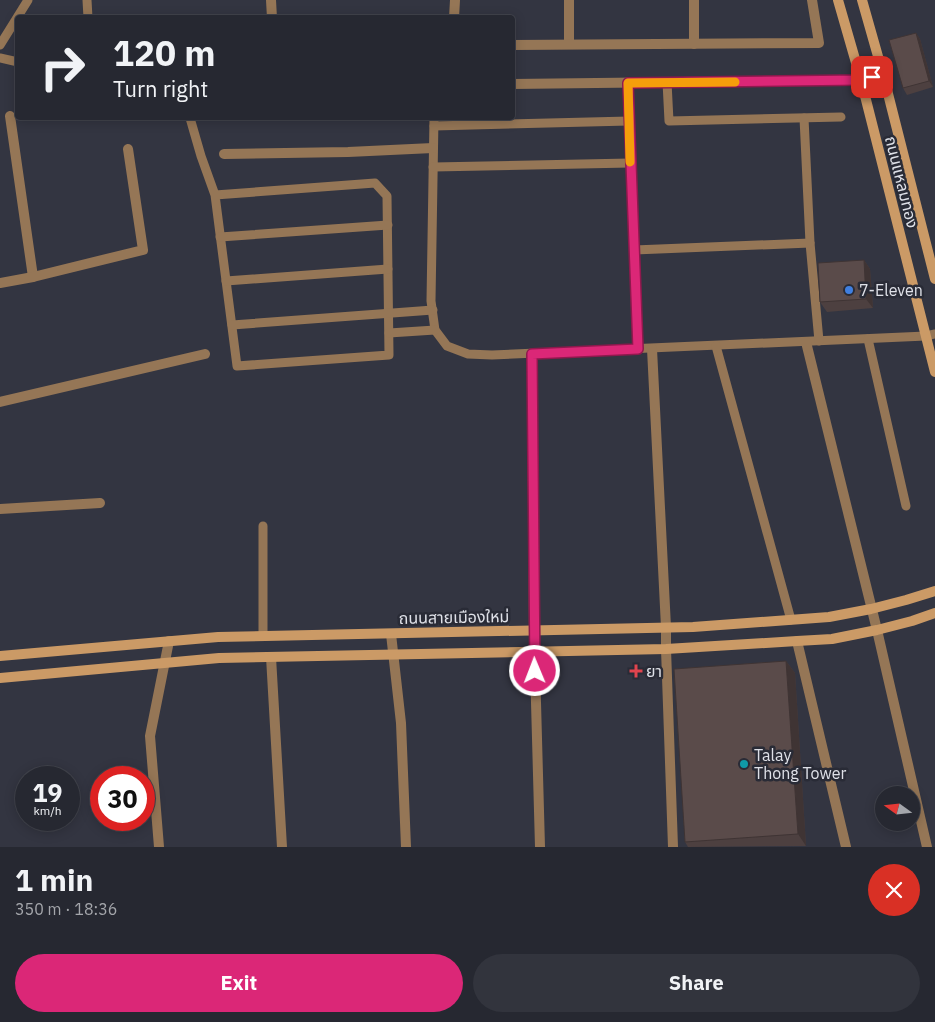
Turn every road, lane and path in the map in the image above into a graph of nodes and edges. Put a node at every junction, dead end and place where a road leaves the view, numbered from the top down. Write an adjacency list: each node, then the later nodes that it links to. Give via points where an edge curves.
1 (28, 0): 10 (lane)
2 (87, 0): 11 (lane)
3 (271, 0): 12 (street)
4 (455, 0): 13 (street)
5 (569, 0): 15 (street)
6 (694, 0): 16 (street)
7 (812, 0): 16 (street, via 819,43)
8 (838, 0): 22 (street, ถนนแหลมทอง)
9 (862, 0): 21 (street, ถนนแหลมทอง)
10 (19, 15)
11 (88, 15)
12 (272, 15)
13 (454, 15)
14 (15, 21): 17 (lane)
15 (569, 44): 16 (street); 18 (street)
16 (694, 44)
17 (0, 45)
18 (515, 45)
19 (0, 58): 20 (lane)
20 (15, 61)
21 (884, 74): 22 (street); 44 (street, ถนนแหลมทอง)
22 (861, 80): 23 (street); 52 (street, ถนนแหลมทอง)
23 (667, 82): 24 (street); 28 (lane, via 669,121)
24 (628, 83): 25 (street); 30 (lane)
25 (515, 84)
26 (10, 116): 43 (street)
27 (841, 117): 28 (lane)
28 (804, 118): 40 (lane)
29 (191, 120): 37 (lane)
30 (629, 121): 31 (lane); 35 (lane)
31 (434, 122): 32 (lane)
32 (433, 148): 34 (street); 36 (lane)
33 (128, 149): 43 (street, via 143,250)
34 (224, 154)
35 (630, 163): 36 (lane); 41 (lane)
36 (433, 167): 47 (lane)
37 (215, 195): 38 (lane, via 375,184 387,196); 39 (lane)
38 (388, 224): 39 (lane); 42 (lane)
39 (220, 238): 45 (lane)
40 (810, 243): 41 (lane); 54 (lane)
41 (634, 250): 57 (lane)
42 (388, 269): 45 (lane); 48 (lane)
43 (33, 277): 46 (street)
44 (935, 279)
45 (226, 280): 49 (lane)
46 (0, 282)
47 (433, 310): 48 (lane); 50 (lane)
48 (388, 313): 49 (lane); 51 (lane)
49 (232, 325): 51 (lane, via 237,366 389,355)
50 (435, 330): 51 (lane); 60 (lane, via 447,346 468,354)
51 (389, 333)
52 (930, 335): 53 (lane); 61 (street, ถนนแหลมทอง)
53 (868, 339): 54 (lane); 64 (lane)
54 (819, 341): 55 (lane)
55 (806, 342): 56 (lane); 68 (street)
56 (716, 346): 58 (lane); 70 (lane)
57 (638, 349): 58 (lane); 60 (lane)
58 (652, 349): 71 (street)
59 (205, 354): 62 (street)
60 (532, 354): 72 (street)
61 (935, 372)
62 (0, 402)
63 (100, 503): 65 (street)
64 (906, 506)
65 (0, 509)
66 (263, 526): 75 (lane)
67 (935, 591): 68 (street, ถนนสายเมืองใหม่)
68 (871, 609): 70 (street, ถนนสายเมืองใหม่); 73 (street)
69 (935, 613): 73 (street)
70 (791, 620): 71 (street, ถนนสายเมืองใหม่)
71 (666, 627): 72 (street, ถนนสายเมืองใหม่); 78 (street)
72 (534, 630): 74 (street, ถนนสายเมืองใหม่); 79 (street)
73 (877, 630): 77 (street, via 832,639); 91 (street)
74 (391, 634): 75 (street, ถนนสายเมืองใหม่); 80 (street)
75 (263, 636): 76 (street, ถนนสายเมืองใหม่)
76 (169, 641): 81 (street, ถนนสายเมืองใหม่); 83 (street)
77 (797, 641): 78 (street); 90 (street)
78 (666, 649): 79 (street); 89 (street)
79 (535, 652): 80 (street); 88 (street)
80 (393, 655): 82 (street); 87 (street)
81 (0, 656)
82 (272, 657): 83 (street); 86 (street)
83 (165, 663): 84 (street); 85 (street, via 150,736)
84 (0, 678)
85 (159, 847)
86 (282, 847)
87 (406, 847)
88 (540, 847)
89 (673, 847)
90 (846, 847)
91 (927, 847)

